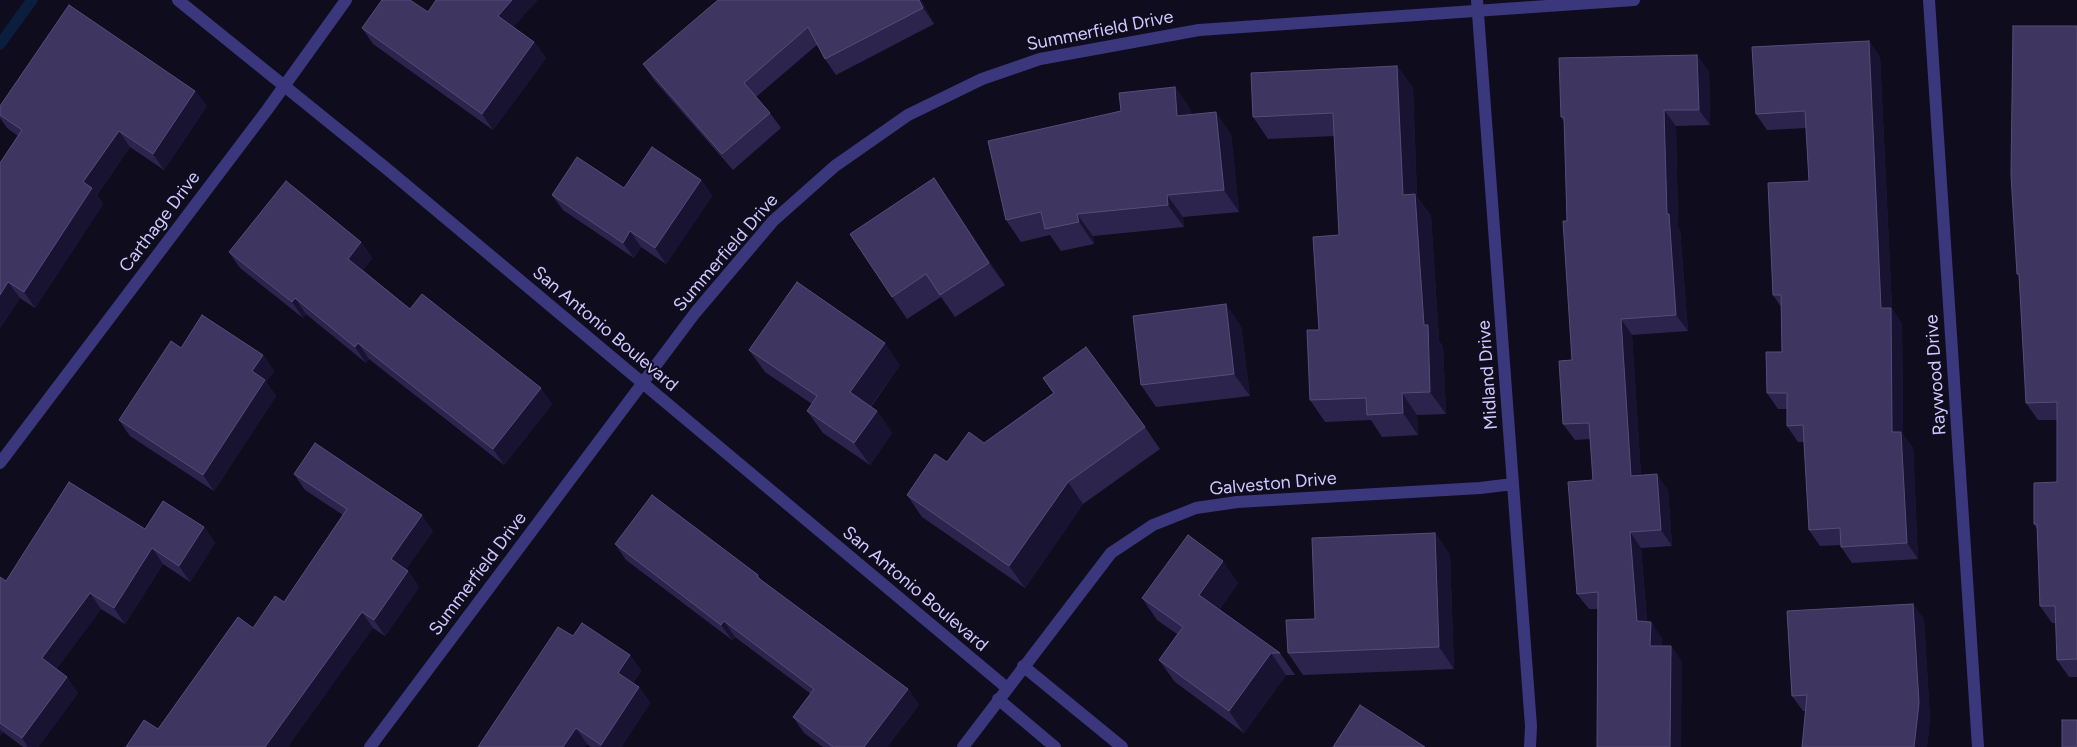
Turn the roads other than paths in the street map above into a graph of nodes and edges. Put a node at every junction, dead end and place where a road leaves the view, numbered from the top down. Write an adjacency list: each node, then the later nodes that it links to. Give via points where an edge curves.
1 (178, 0): 6 (street, San Antonio Boulevard)
2 (346, 0): 6 (street, Carthage Drive)
3 (1634, 0): 5 (street, Summerfield Drive)
4 (1929, 0): 18 (street, Raywood Drive)
5 (1478, 5): 7 (street, Summerfield Drive, via 1199,30 1040,59 982,79 908,115 835,166 807,190 767,228 695,313); 9 (street, Midland Drive)
6 (284, 86): 7 (street, San Antonio Boulevard); 8 (street, Carthage Drive)
7 (643, 383): 11 (street, San Antonio Boulevard); 13 (street, Summerfield Drive)
8 (0, 463)
9 (1513, 484): 10 (street, Galveston Drive, via 1237,502 1196,508 1153,525 1111,552); 17 (street, Midland Drive)
10 (1023, 666): 11 (street, Galveston Drive); 16 (street)
11 (1007, 688): 12 (street, Galveston Drive)
12 (998, 699): 14 (street, Galveston Drive); 15 (street)
13 (370, 747)
14 (963, 747)
15 (1055, 747)
16 (1122, 747)
17 (1530, 747)
18 (1978, 747)

